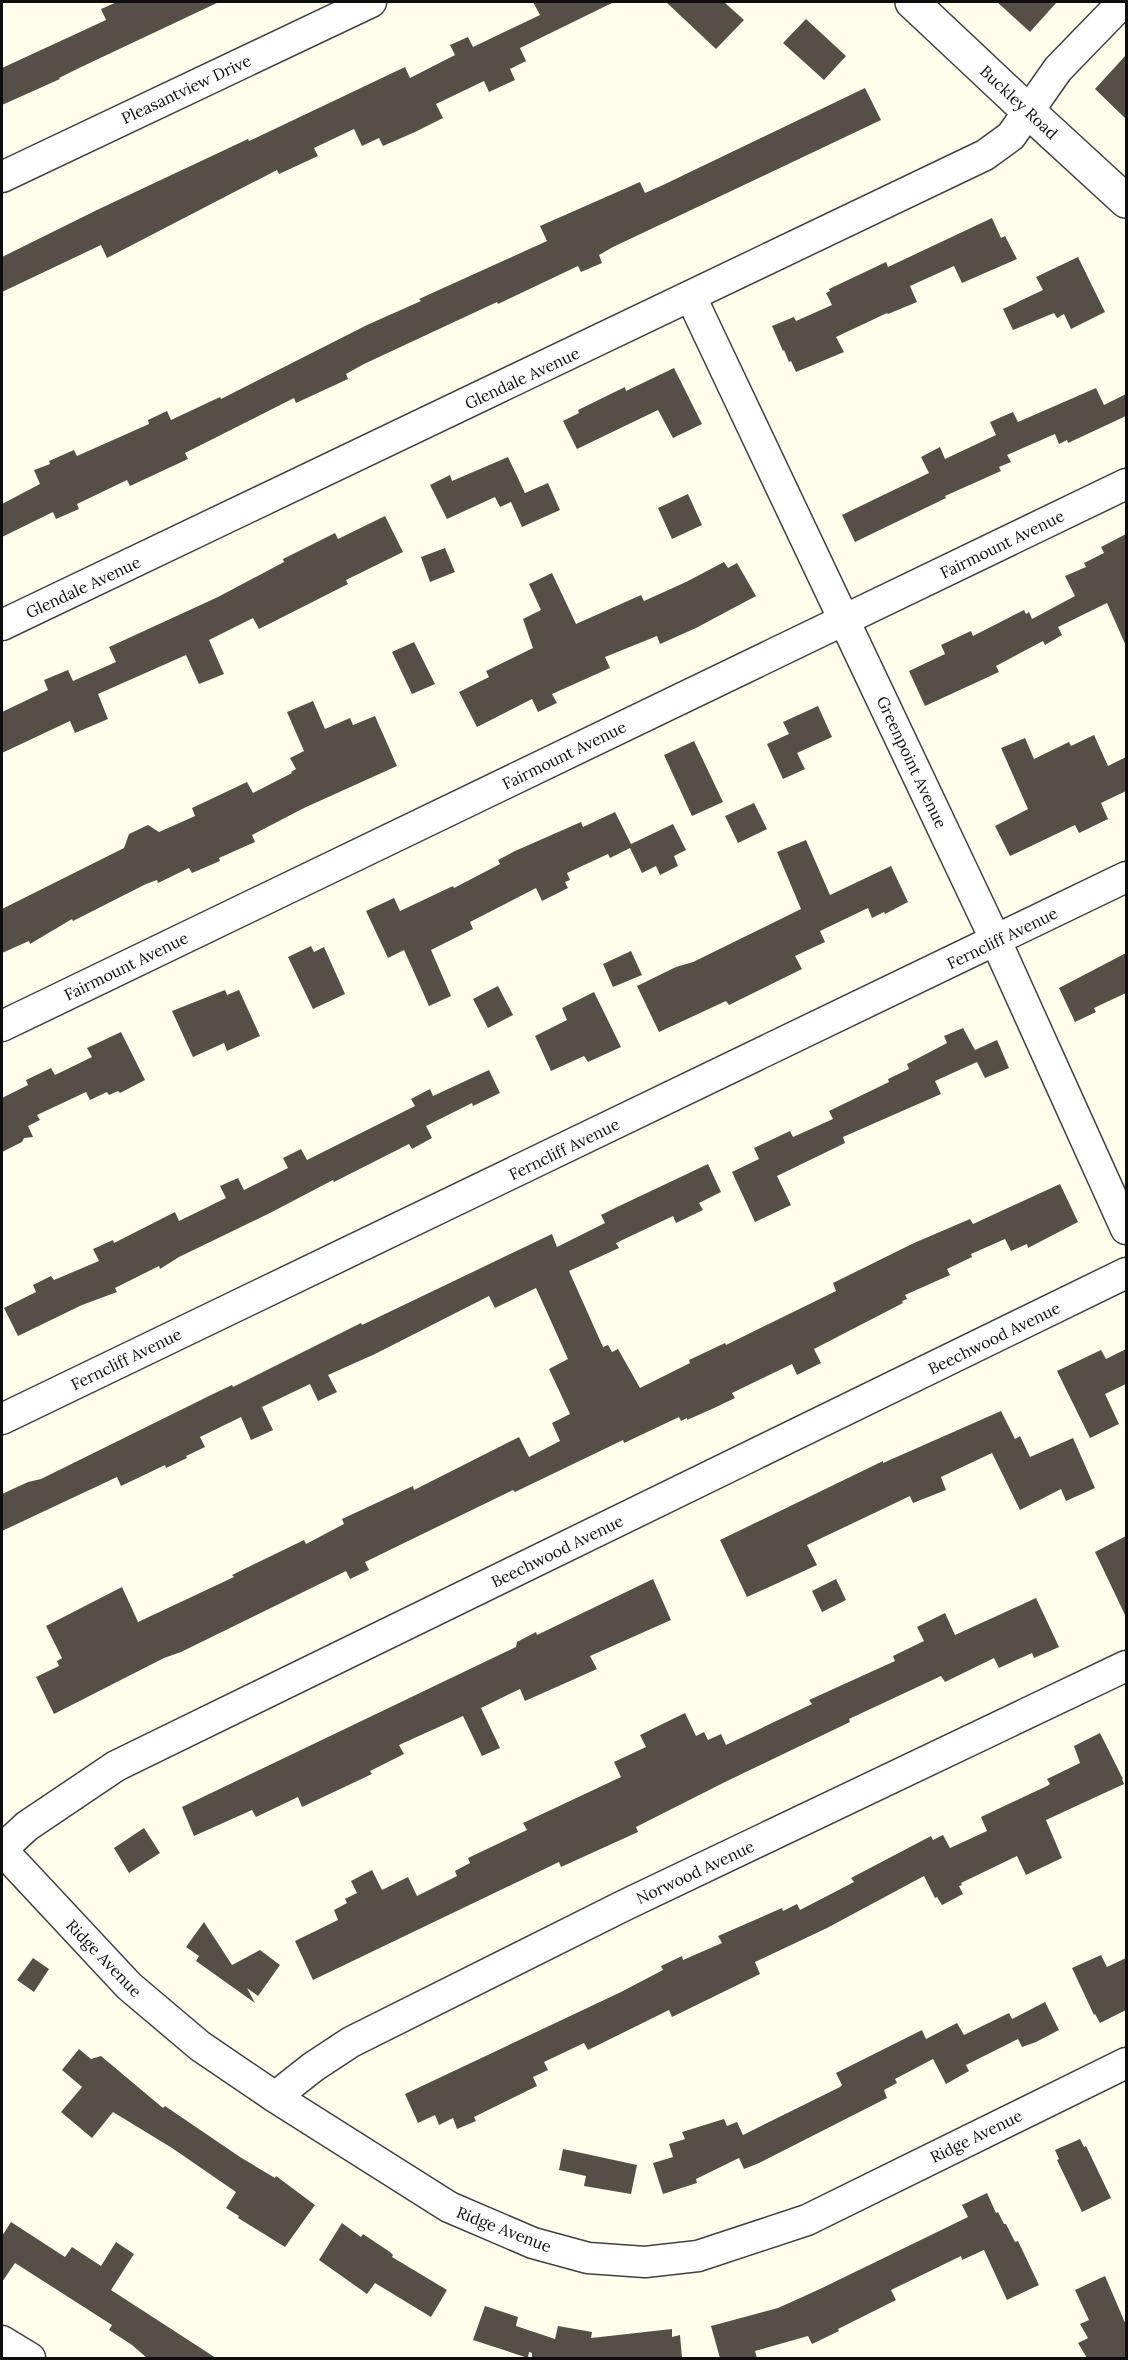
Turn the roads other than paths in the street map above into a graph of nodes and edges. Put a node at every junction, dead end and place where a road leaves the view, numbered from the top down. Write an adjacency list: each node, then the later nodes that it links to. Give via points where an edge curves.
1 (371, 2): 5 (street, Pleasantview Drive)
2 (912, 2): 4 (street, Buckley Road)
3 (1124, 2): 4 (street, Glendale Avenue, via 1058,69)
4 (1028, 111): 6 (street, Buckley Road); 7 (street, Glendale Avenue, via 1011,136 985,155)
5 (2, 177)
6 (1126, 201)
7 (691, 297): 9 (street, Greenpoint Avenue); 10 (street, Glendale Avenue)
8 (1126, 484): 9 (street, Fairmount Avenue)
9 (844, 619): 12 (street, Greenpoint Avenue); 13 (street, Fairmount Avenue)
10 (2, 625)
11 (1126, 877): 12 (street, Ferncliff Avenue)
12 (996, 941): 14 (street, Greenpoint Avenue); 16 (street, Ferncliff Avenue)
13 (2, 1026)
14 (1126, 1229)
15 (1126, 1273): 18 (street, Beechwood Avenue, via 116,1766 27,1826)
16 (2, 1419)
17 (1126, 1666): 20 (street, Norwood Avenue, via 625,1905 351,2042)
18 (2, 1850): 20 (street, Ridge Avenue, via 129,1986 200,2046)
19 (1126, 2063): 20 (street, Ridge Avenue, via 807,2220 698,2256 645,2262 588,2258 533,2243 449,2207)
20 (275, 2097)
21 (2, 2341): 22 (street)
22 (30, 2358)

